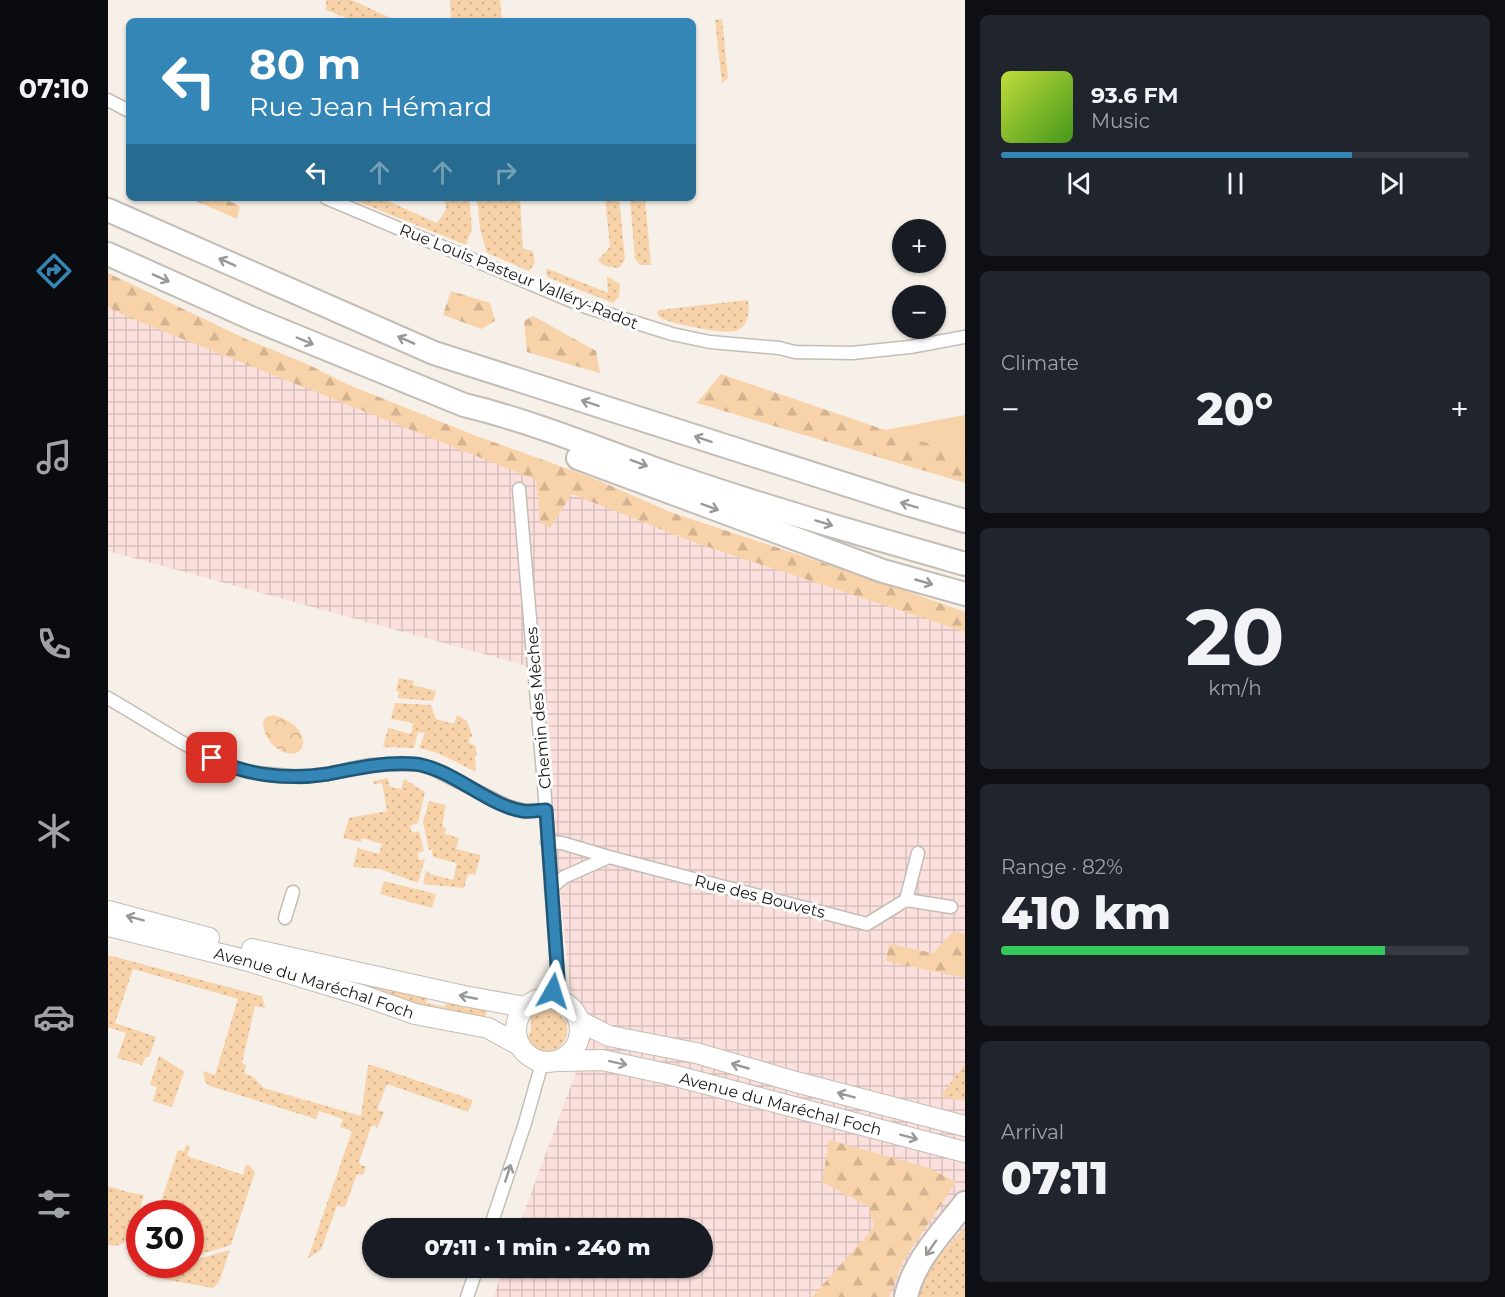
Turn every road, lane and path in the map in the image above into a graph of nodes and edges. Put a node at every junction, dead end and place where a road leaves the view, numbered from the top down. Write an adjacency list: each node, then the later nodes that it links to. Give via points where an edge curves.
1 (108, 100): 2 (street)
2 (126, 109)
3 (333, 201): 6 (street, Rue Louis Pasteur Valléry-Radot, via 586,307 672,334 795,352 852,353)
4 (108, 210): 9 (highway, one-way to 4, via 434,353)
5 (108, 254): 7 (highway, one-way to 7, via 251,318)
6 (965, 337)
7 (464, 405): 10 (highway, one-way to 10, via 496,412 673,475); 11 (highway, one-way to 11, via 491,425 883,571)
8 (519, 489): 13 (street, Chemin des Mèches)
9 (965, 521)
10 (965, 564)
11 (965, 594)
12 (108, 698): 13 (street, via 183,743 227,766 249,772 300,777 369,765 417,764 507,806 525,811)
13 (546, 810): 14 (street, Chemin des Mèches)
14 (547, 842): 16 (street, Rue des Bouvets); 17 (street, Chemin des Mèches)
15 (918, 853): 19 (street)
16 (609, 858): 17 (street); 19 (street, Rue des Bouvets, via 867,924)
17 (551, 888): 24 (street, Chemin des Mèches, via 558,979)
18 (293, 892): 22 (street)
19 (906, 900): 20 (street)
20 (951, 907)
21 (108, 911): 25 (main road, Avenue du Maréchal Foch, one-way to 21, via 278,956)
22 (285, 918)
23 (108, 926): 27 (main road, Avenue du Maréchal Foch, via 245,960 415,1014 488,1028)
24 (550, 998): 25 (main road); 26 (main road, via 568,1005)
25 (525, 1007): 27 (main road, via 516,1025)
26 (579, 1020): 28 (main road, via 575,1049); 29 (main road, Avenue du Maréchal Foch, one-way to 26, via 696,1053 609,1036)
27 (519, 1045): 28 (main road, via 532,1059)
28 (551, 1062): 30 (main road, Avenue du Maréchal Foch, one-way to 30, via 602,1060 672,1075); 32 (street, one-way to 28, via 525,1123)
29 (965, 1126)
30 (965, 1152)
31 (965, 1203): 35 (highway, one-way to 35, via 930,1248 909,1282)
32 (493, 1218)
33 (474, 1278): 34 (street)
34 (467, 1297)
35 (906, 1297)

